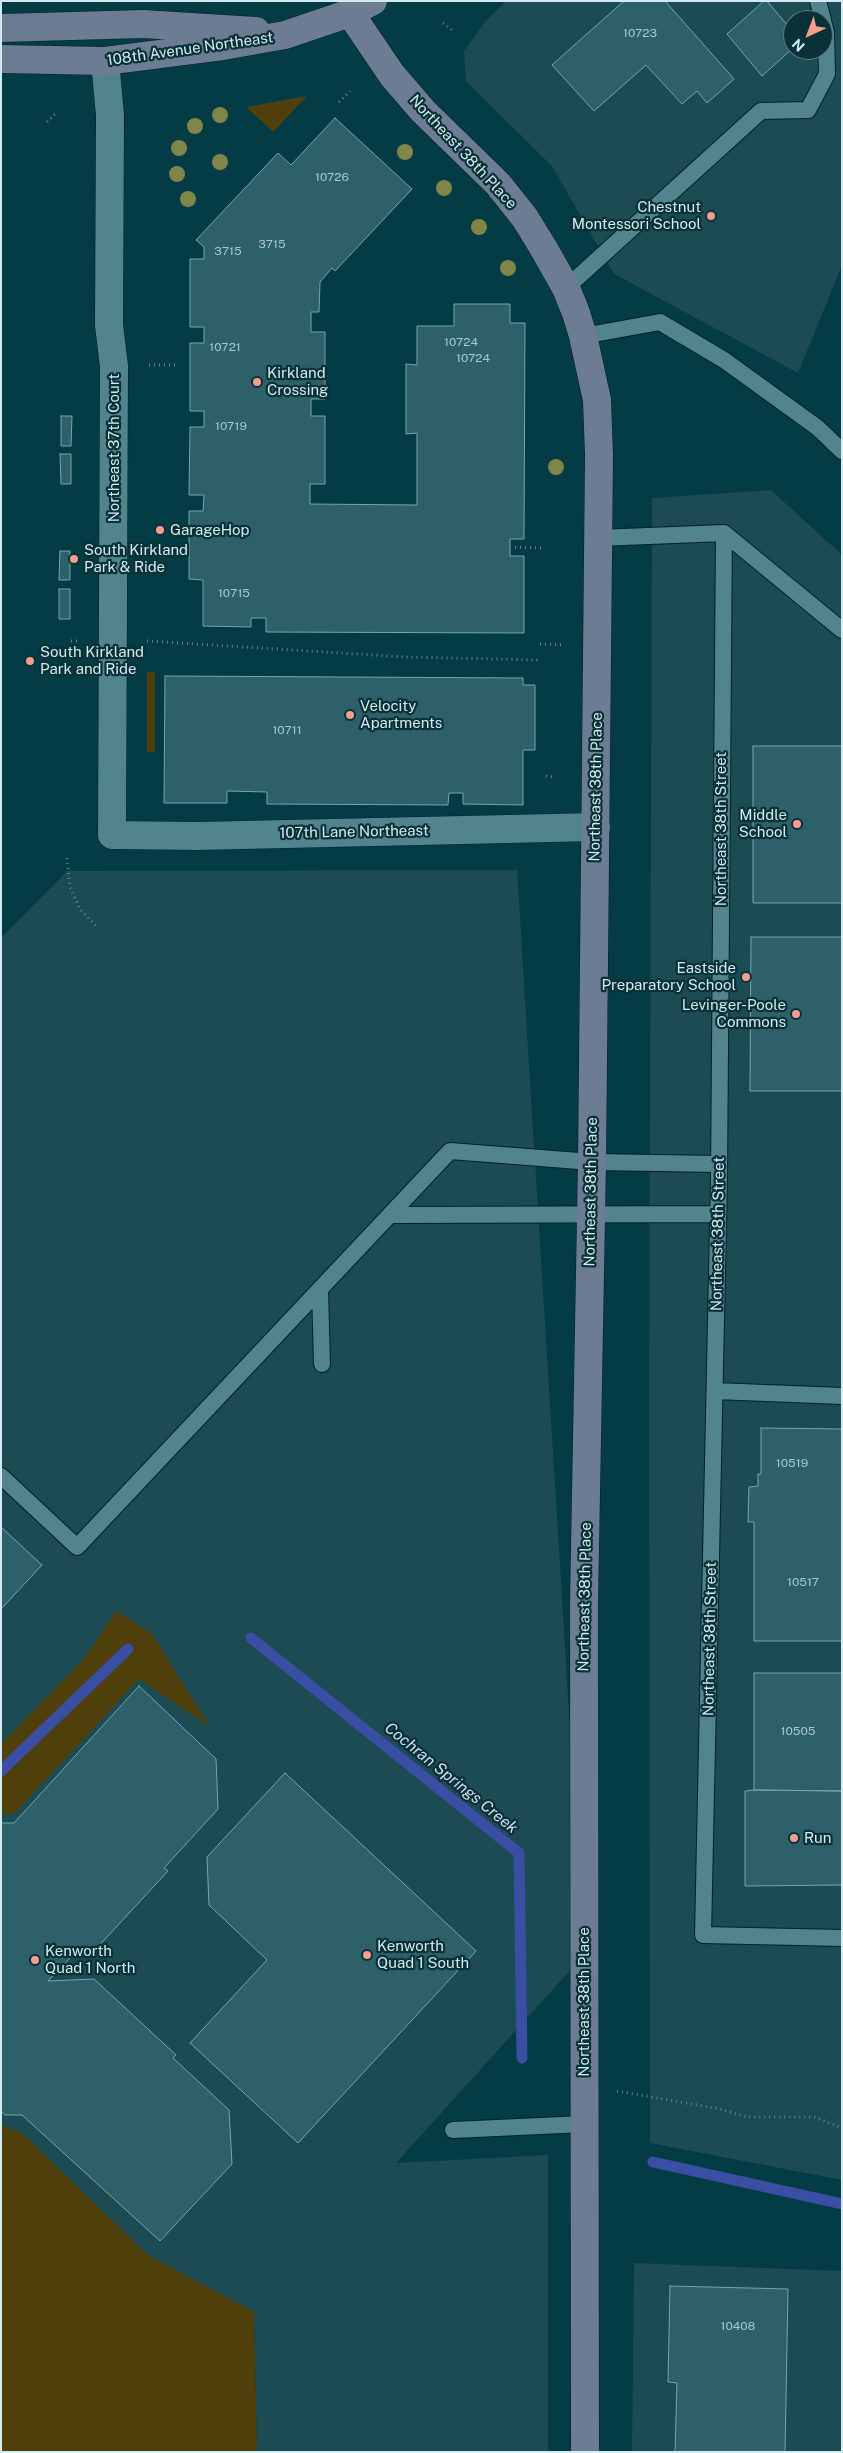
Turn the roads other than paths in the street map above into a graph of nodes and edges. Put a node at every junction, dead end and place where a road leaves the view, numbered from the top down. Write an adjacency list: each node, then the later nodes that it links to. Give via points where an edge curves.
1 (362, 7): 3 (street, 108th Avenue Northeast); 7 (street, Northeast 38th Place, via 392,75 423,111 498,184 525,218)
2 (1, 28): 3 (street, via 143,24 244,28)
3 (285, 36): 6 (street, 108th Avenue Northeast)
4 (1, 59): 6 (street, 108th Avenue Northeast)
5 (827, 60): 7 (lane, via 827,74 808,110 761,111)
6 (105, 61): 14 (street, Northeast 37th Court, via 110,115 109,325 114,366)
7 (566, 288): 8 (street, Northeast 38th Place)
8 (583, 336): 9 (lane, via 660,322 724,360 818,428); 11 (street, Northeast 38th Place, via 596,400)
9 (842, 451)
10 (724, 533): 11 (lane); 12 (lane); 16 (lane, Northeast 38th Street)
11 (598, 538): 13 (street, Northeast 38th Place)
12 (842, 630)
13 (596, 827): 14 (street, 107th Lane Northeast, via 208,836); 15 (street, Northeast 38th Place)
14 (112, 835)
15 (592, 1162): 16 (lane); 18 (lane, via 450,1151); 19 (street, Northeast 38th Place)
16 (719, 1164): 17 (lane, Northeast 38th Street)
17 (718, 1214): 19 (lane); 22 (lane, Northeast 38th Street)
18 (390, 1215): 19 (lane); 20 (lane)
19 (591, 1215): 26 (street, Northeast 38th Place, via 584,1602)
20 (320, 1289): 21 (lane); 24 (lane, via 77,1547)
21 (322, 1364)
22 (715, 1391): 23 (lane); 25 (lane, Northeast 38th Street, via 703,1935)
23 (842, 1396)
24 (1, 1476)
25 (842, 1938)
26 (584, 2124): 27 (lane); 28 (street, Northeast 38th Place)
27 (453, 2130)
28 (585, 2452)

